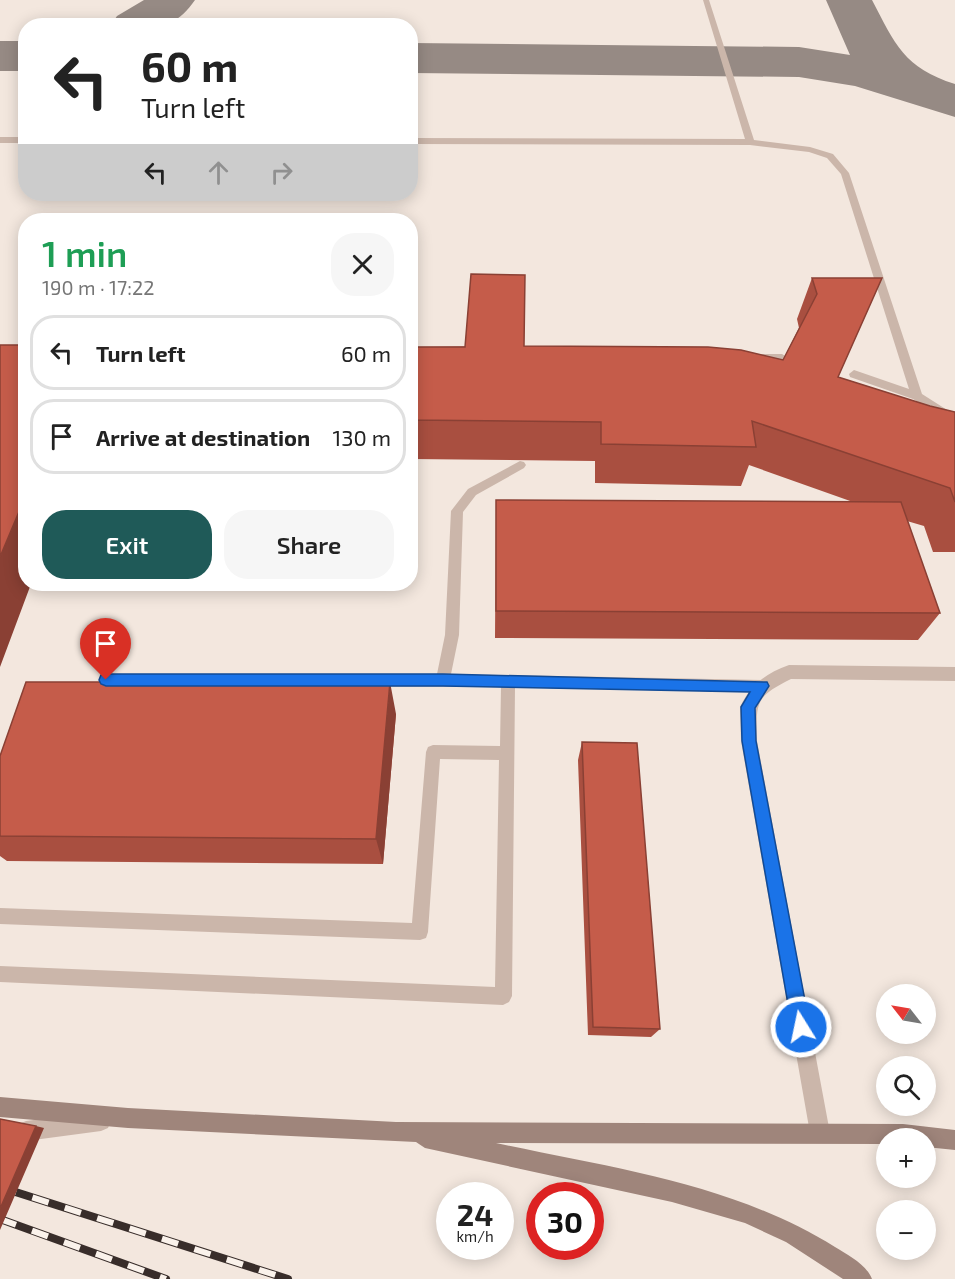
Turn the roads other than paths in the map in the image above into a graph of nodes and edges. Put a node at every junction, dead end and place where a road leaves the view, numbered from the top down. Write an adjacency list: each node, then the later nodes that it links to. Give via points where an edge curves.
1 (706, 0): 5 (lane)
2 (0, 140): 3 (lane)
3 (18, 140)
4 (418, 141): 5 (lane)
5 (750, 142): 9 (lane, via 830,156 845,173)
6 (747, 357): 7 (lane)
7 (782, 357)
8 (854, 374): 9 (lane)
9 (917, 396): 10 (lane)
10 (955, 420)
11 (520, 465): 14 (lane, via 472,492 457,511 452,635)
12 (955, 674): 16 (street, via 789,672)
13 (106, 680): 14 (lane)
14 (443, 680): 15 (lane)
15 (508, 681): 16 (lane); 17 (lane)
16 (762, 686): 24 (street, via 748,707 749,741)
17 (507, 753): 18 (lane, via 433,752 420,932); 19 (lane, via 503,996)
18 (0, 916)
19 (0, 974)
20 (0, 1107): 21 (street)
21 (128, 1118): 22 (street); 23 (street)
22 (26, 1131)
23 (396, 1131): 24 (street); 26 (street, via 672,1191 747,1213 794,1234)
24 (820, 1133): 25 (street, via 903,1134)
25 (955, 1140)
26 (861, 1279)

